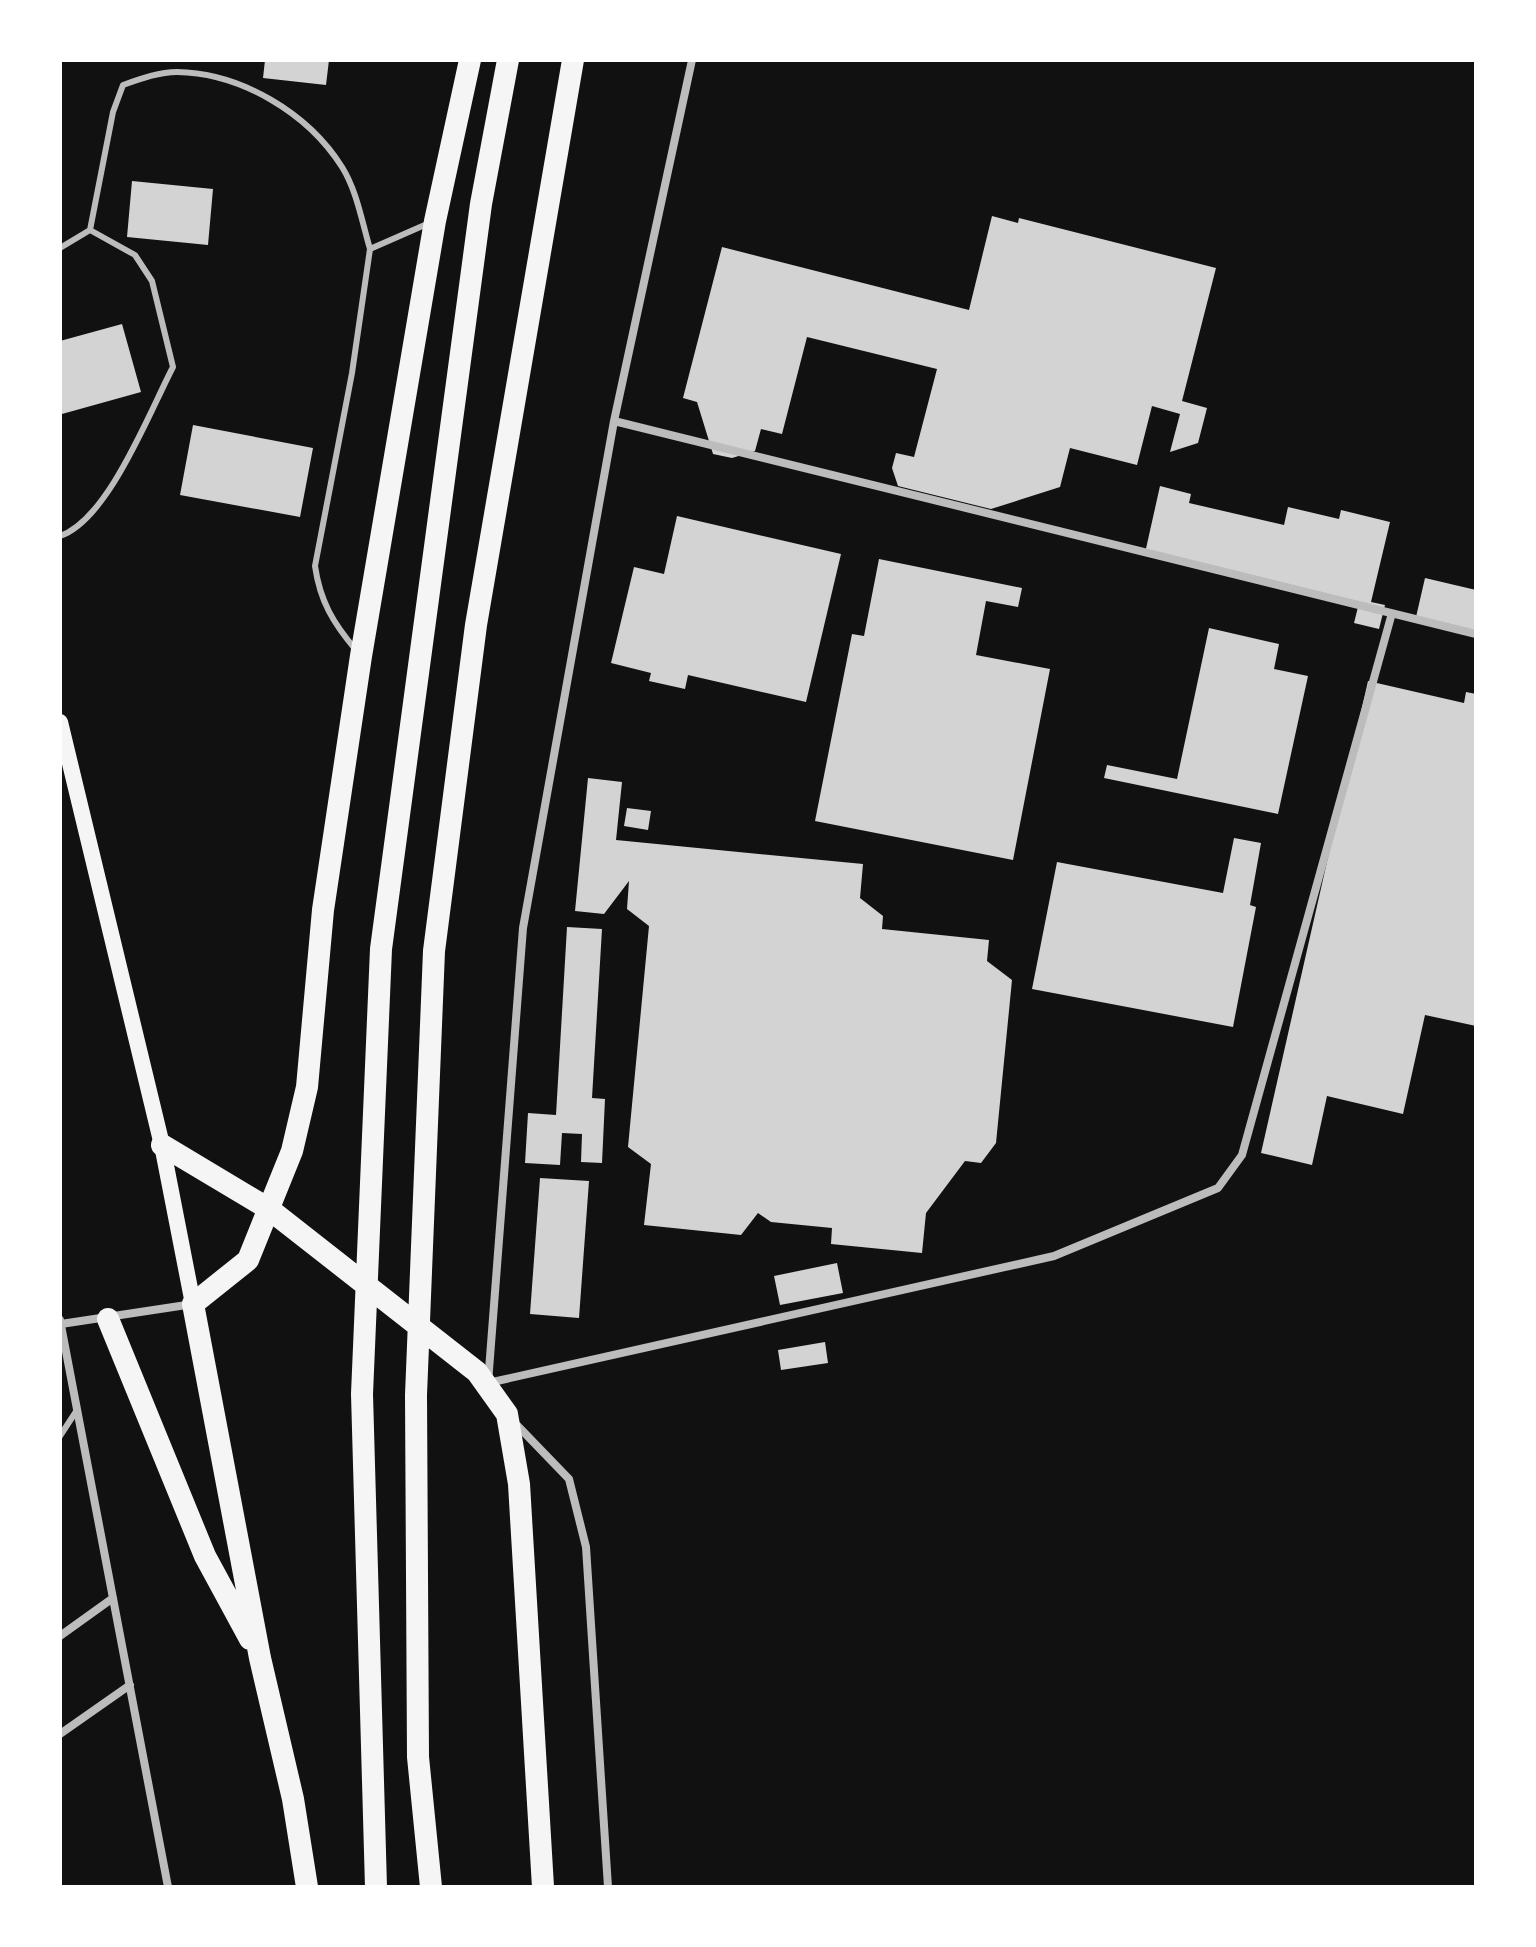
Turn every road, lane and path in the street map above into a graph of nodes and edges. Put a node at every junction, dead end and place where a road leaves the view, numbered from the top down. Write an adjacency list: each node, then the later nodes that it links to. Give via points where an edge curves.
1 (470, 60): 5 (highway)
2 (508, 60): 31 (highway, via 481,204 381,949 362,1394)
3 (573, 60): 32 (highway, via 476,625 434,951 416,1395 418,1757)
4 (692, 60): 9 (street)
5 (435, 221): 8 (lane); 13 (highway)
6 (90, 230): 7 (lane); 8 (lane, via 123,85 176,72 217,77 261,93 302,122 341,166); 10 (lane, via 135,255 152,281 173,367 110,491 75,531)
7 (60, 248)
8 (370, 249): 13 (lane, via 315,566 320,597)
9 (614, 421): 11 (street); 20 (street, via 523,928)
10 (60, 536)
11 (1392, 613): 12 (street); 20 (street, via 1242,1155 1218,1188 1054,1256)
12 (1476, 634)
13 (361, 656): 16 (highway, via 323,910 307,1087 292,1151)
14 (60, 722): 15 (main road)
15 (162, 1145): 16 (highway); 17 (main road)
16 (269, 1209): 17 (highway, via 248,1260); 20 (highway)
17 (193, 1304): 18 (street); 26 (highway)
18 (108, 1319): 19 (street); 26 (highway, via 205,1556)
19 (60, 1322): 21 (street)
20 (488, 1383): 22 (highway)
21 (77, 1410): 23 (lane); 24 (street)
22 (507, 1414): 33 (highway, via 519,1484); 34 (street, via 569,1479 586,1547)
23 (60, 1436)
24 (113, 1598): 25 (street); 27 (street)
25 (60, 1636)
26 (260, 1658): 30 (highway)
27 (130, 1685): 28 (street); 29 (street)
28 (60, 1734)
29 (168, 1887)
30 (307, 1887)
31 (376, 1887)
32 (431, 1887)
33 (543, 1887)
34 (608, 1887)

